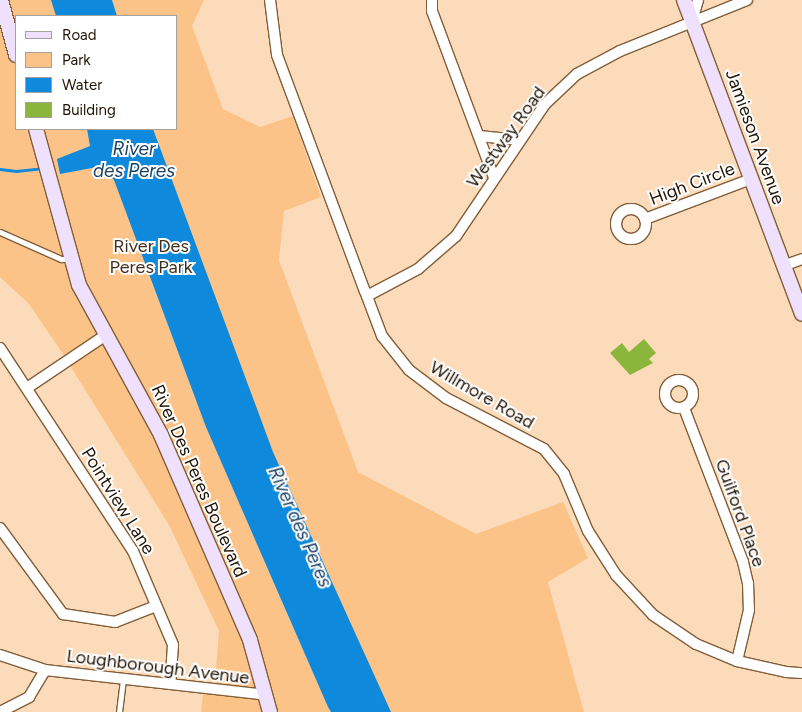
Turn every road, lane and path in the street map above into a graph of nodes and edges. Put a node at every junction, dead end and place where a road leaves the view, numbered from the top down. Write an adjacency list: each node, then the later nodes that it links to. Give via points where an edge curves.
1 (1, 0): 8 (main road)
2 (270, 0): 19 (street, Willmore Road, via 277,54)
3 (432, 0): 10 (street, via 432,11)
4 (684, 0): 7 (main road, Jamieson Avenue)
5 (698, 0): 7 (street)
6 (747, 0): 7 (street, Westway Road)
7 (692, 21): 11 (street, Westway Road, via 620,50 577,74 545,104); 13 (main road, Jamieson Avenue)
8 (15, 51)
9 (36, 130): 16 (main road, River Des Peres Boulevard)
10 (479, 136): 11 (street); 12 (street)
11 (520, 140): 12 (street, Westway Road)
12 (494, 178): 19 (street, Westway Road, via 456,236 418,269)
13 (751, 179): 14 (street, High Circle); 18 (main road, Jamieson Avenue)
14 (645, 219)
15 (0, 232): 16 (lane, via 61,259)
16 (70, 259): 21 (main road, River Des Peres Boulevard, via 86,300)
17 (802, 259): 18 (street)
18 (783, 266): 20 (main road, Jamieson Avenue)
19 (367, 296): 28 (street, Willmore Road, via 382,336 409,370 446,398 544,450 564,474 588,531 616,575 653,615 696,644)
20 (802, 314)
21 (106, 335): 23 (street); 33 (main road, River Des Peres Boulevard, via 161,435 250,640)
22 (0, 348): 23 (street, Pointview Lane)
23 (27, 388): 26 (street, Pointview Lane, via 133,551)
24 (684, 408): 28 (street, Guilford Place, via 743,562 748,583 748,610)
25 (0, 528): 26 (street, via 63,614 115,622)
26 (156, 606): 32 (street, Pointview Lane, via 174,645)
27 (0, 655): 29 (street, Loughborough Avenue)
28 (737, 661): 30 (street, Willmore Road)
29 (45, 670): 31 (street, Loughborough Avenue); 34 (street, via 29,697)
30 (802, 673)
31 (123, 679): 32 (street, Loughborough Avenue); 35 (lane)
32 (170, 684): 33 (street, Loughborough Avenue)
33 (267, 695): 36 (main road, River Des Peres Boulevard)
34 (0, 712)
35 (119, 712)
36 (270, 712)

